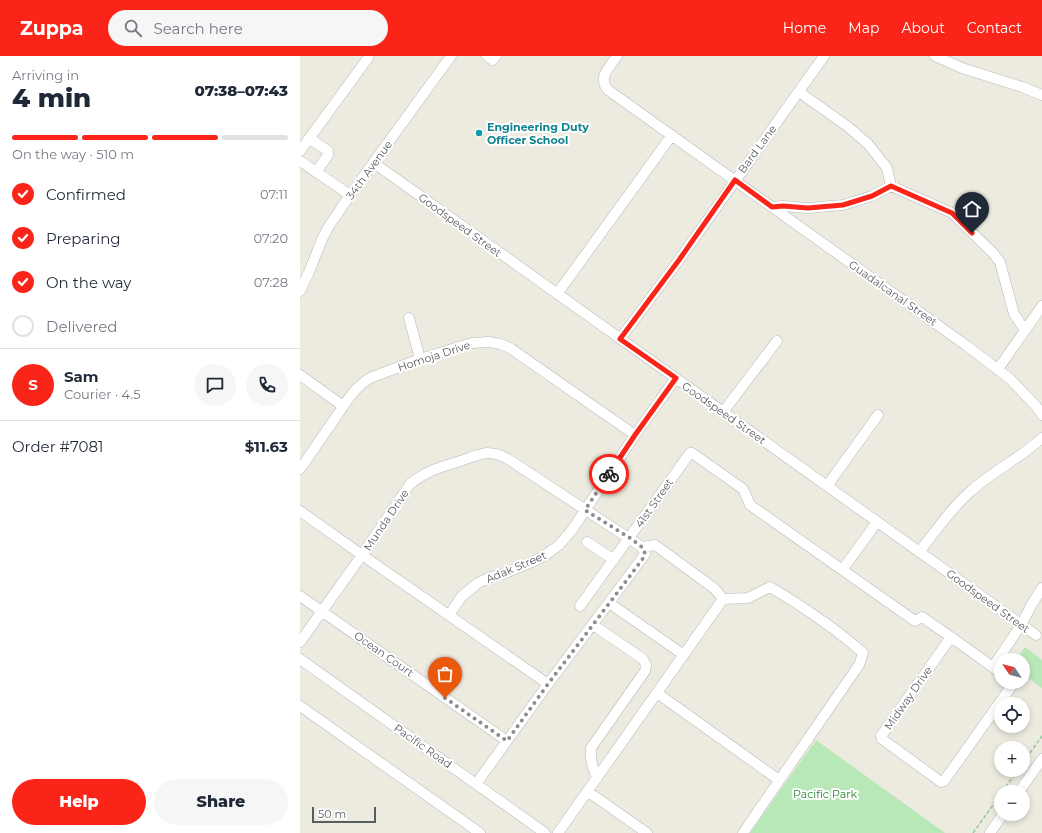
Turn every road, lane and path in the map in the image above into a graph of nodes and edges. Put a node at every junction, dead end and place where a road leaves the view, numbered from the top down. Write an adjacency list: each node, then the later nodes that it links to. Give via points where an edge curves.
1 (450, 56): 12 (street, 34th Avenue)
2 (617, 56): 8 (street, Guadalcanal Street, via 604,75 603,82 608,90)
3 (824, 56): 6 (street, Bard Lane)
4 (935, 56): 7 (street, via 956,66)
5 (368, 58): 9 (street)
6 (799, 92): 14 (street, Bard Lane); 15 (street, via 868,144 887,168)
7 (1042, 96)
8 (672, 135): 14 (street, Guadalcanal Street); 19 (street)
9 (310, 138): 10 (street); 13 (street, via 328,151)
10 (300, 151)
11 (300, 161): 13 (street)
12 (374, 163): 16 (street, 34th Avenue); 19 (street, Goodspeed Street)
13 (316, 172): 16 (street)
14 (735, 180): 17 (street, Guadalcanal Street); 23 (street, Bard Lane)
15 (891, 186): 17 (street, via 872,196 843,205 808,208); 22 (street, via 952,213 992,253 1000,262 1014,314)
16 (350, 195): 18 (street, 34th Avenue, via 323,237)
17 (772, 207): 26 (street, Guadalcanal Street)
18 (300, 291)
19 (557, 294): 23 (street, Goodspeed Street)
20 (1042, 306): 22 (street)
21 (409, 318): 25 (street)
22 (1026, 330): 26 (street)
23 (620, 339): 28 (street, Goodspeed Street)
24 (777, 341): 30 (street)
25 (420, 359): 29 (street, Homoja Drive, via 370,378 358,387); 33 (street, Homoja Drive, via 478,342 500,344 514,351)
26 (998, 369): 32 (street, Guadalcanal Street)
27 (300, 375): 29 (street)
28 (676, 378): 30 (street, Goodspeed Street); 33 (street, Adak Street)
29 (343, 406): 35 (street, Homoja Drive)
30 (723, 412): 36 (street, Goodspeed Street)
31 (878, 415): 36 (street)
32 (1042, 415)
33 (635, 435): 37 (street, Adak Street)
34 (1042, 438): 43 (street, via 961,500)
35 (300, 469)
36 (827, 486): 39 (street, Goodspeed Street)
37 (585, 510): 40 (street, Munda Drive); 44 (street, Munda Drive, via 508,459 495,454 479,454 430,471 414,481); 53 (street, Adak Street, via 566,538 552,551 532,562 478,583 462,596)
38 (300, 511): 44 (street)
39 (877, 522): 43 (street, Goodspeed Street); 46 (street)
40 (630, 538): 42 (street, 41st Street); 45 (street); 46 (street, 41st Street, via 692,453 743,489 750,505)
41 (587, 542): 45 (street)
42 (642, 547): 49 (street, via 655,545 715,588); 50 (street, via 644,557)
43 (919, 552): 55 (street, Goodspeed Street)
44 (362, 555): 52 (street, Munda Drive); 53 (street)
45 (614, 560): 51 (street)
46 (843, 569): 57 (street, via 915,621 922,617)
47 (1042, 588): 55 (street)
48 (300, 596): 52 (street, Ocean Court)
49 (723, 598): 60 (street); 72 (street, via 748,598 770,587 846,638 863,653 859,665)
50 (609, 603): 54 (street); 60 (street)
51 (580, 606)
52 (322, 611): 58 (street, Munda Drive); 68 (street, Ocean Court)
53 (449, 615): 63 (street)
54 (593, 625): 63 (street); 71 (street, via 643,659 646,665 645,671 591,748 592,768)
55 (1021, 625): 56 (street, Goodspeed Street); 59 (street)
56 (1036, 635)
57 (951, 637): 62 (street); 64 (street, Midway Drive, via 881,736 882,739 941,782 944,781)
58 (300, 642)
59 (1006, 653)
60 (684, 655): 65 (street)
61 (300, 659): 73 (street, Pacific Road)
62 (994, 668)
63 (548, 684): 68 (street)
64 (1009, 689)
65 (657, 693): 71 (street); 72 (street)
66 (300, 706): 78 (street)
67 (1042, 736): 69 (path)
68 (507, 741): 73 (street)
69 (1030, 753)
70 (1042, 759): 74 (street)
71 (597, 778): 75 (street)
72 (779, 780): 82 (street)
73 (476, 784): 79 (street, Pacific Road)
74 (1024, 785)
75 (587, 791): 80 (street); 81 (street)
76 (994, 804): 83 (path)
77 (998, 821): 84 (street)
78 (480, 833)
79 (545, 833)
80 (558, 833)
81 (646, 833)
82 (743, 833)
83 (973, 833)
84 (990, 833)

